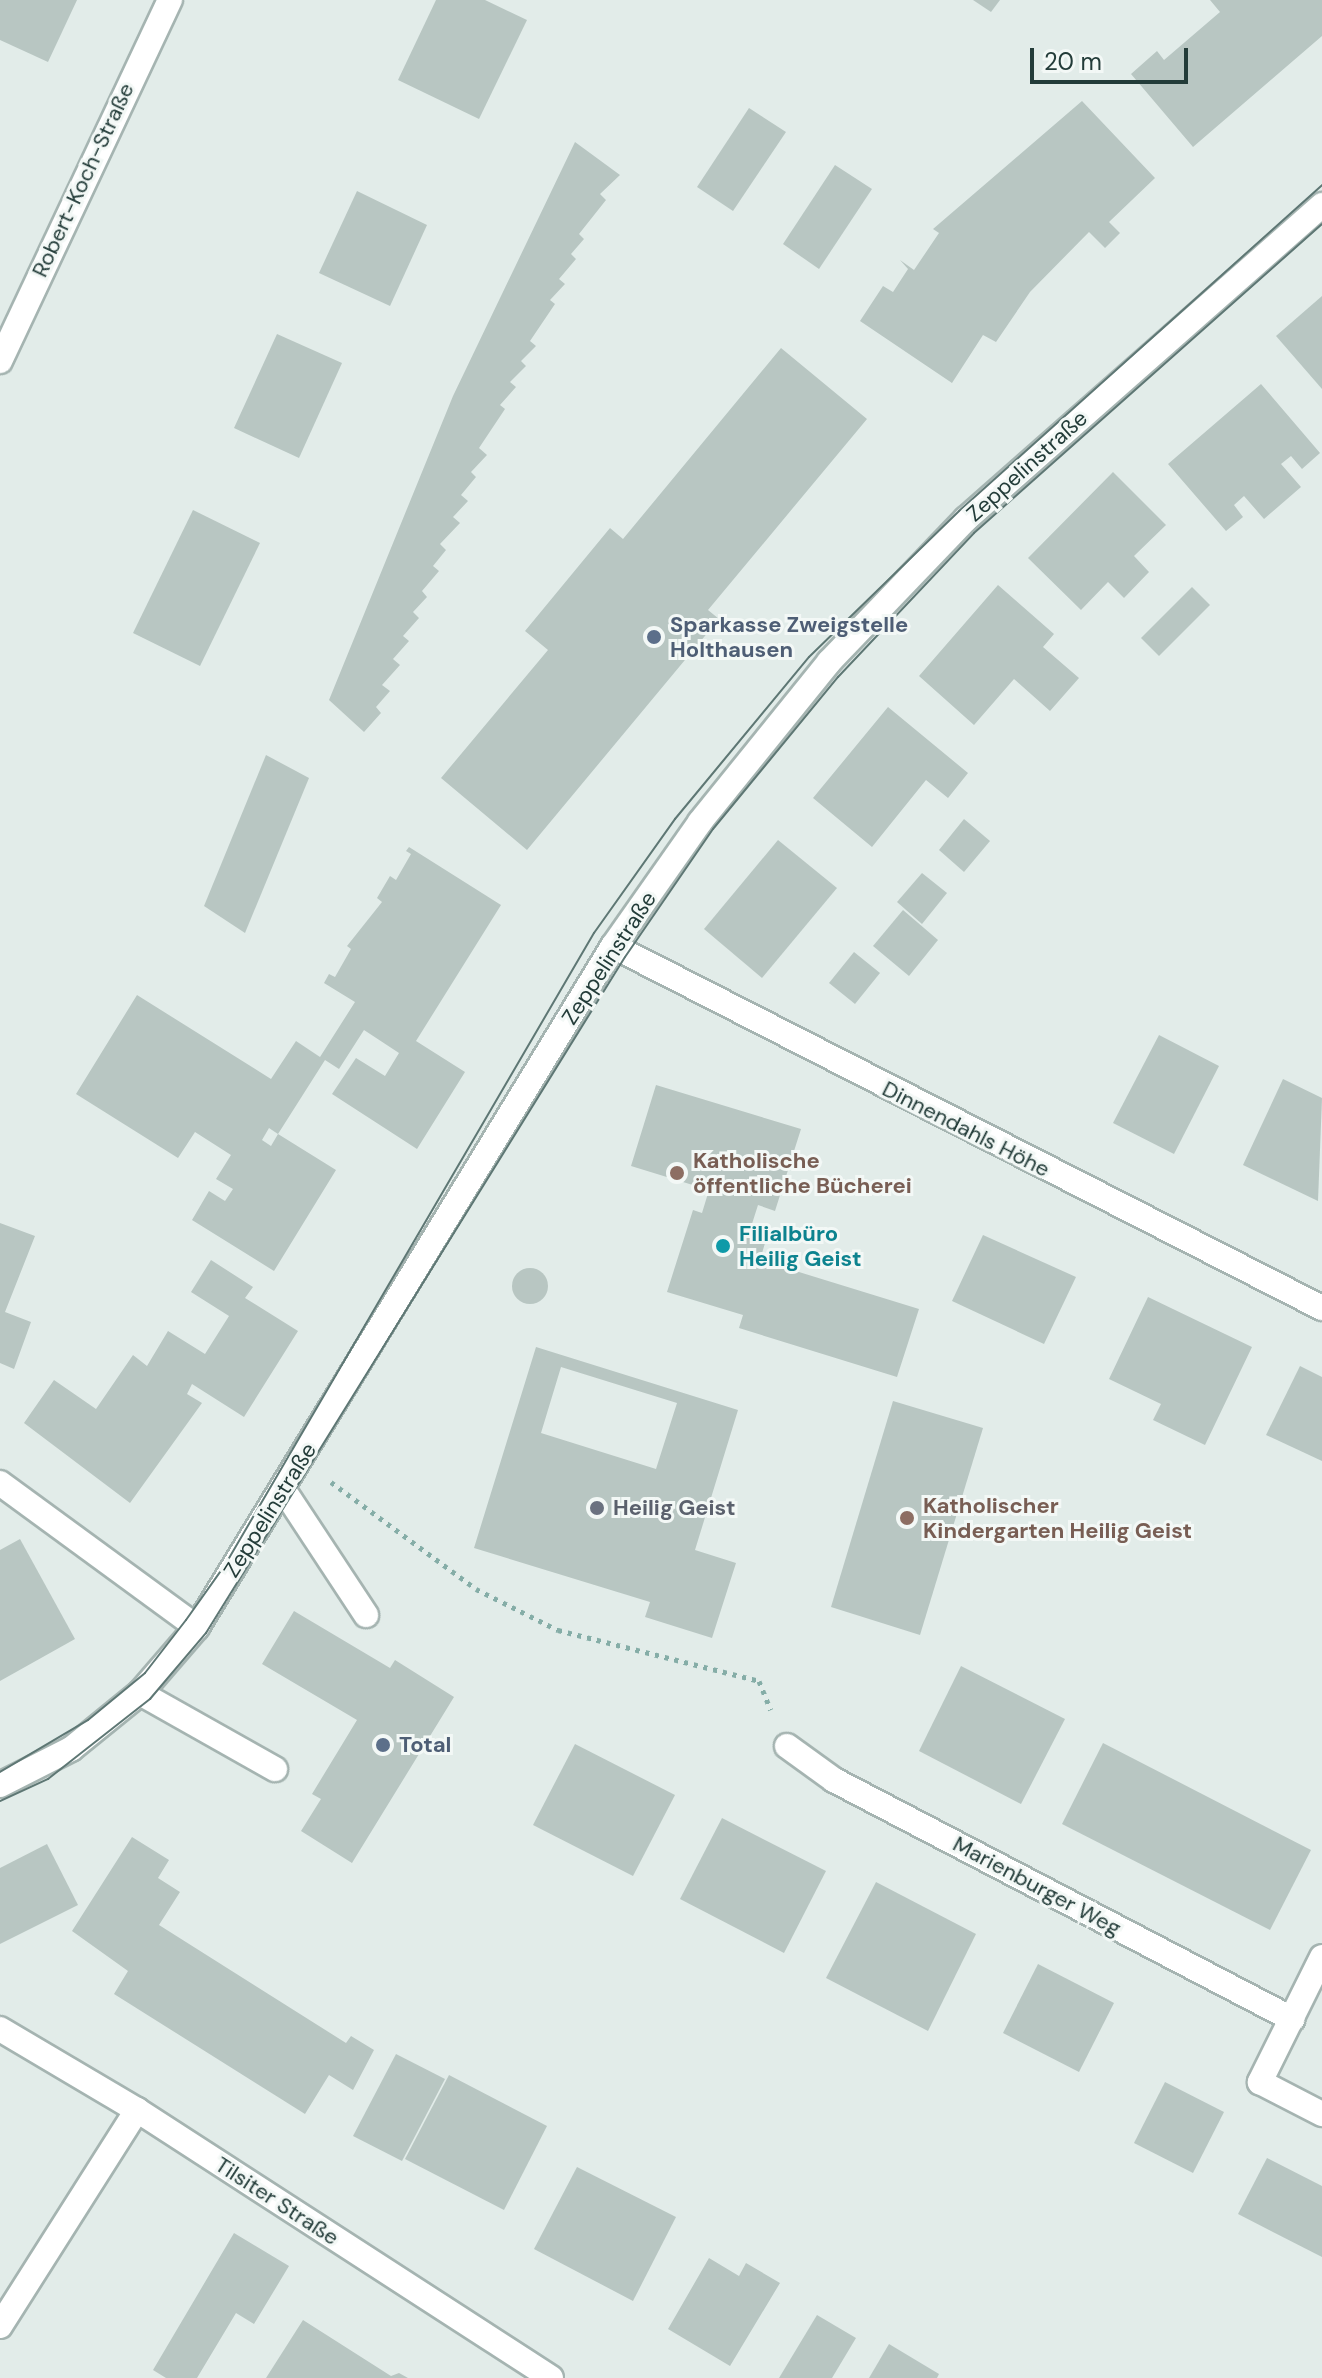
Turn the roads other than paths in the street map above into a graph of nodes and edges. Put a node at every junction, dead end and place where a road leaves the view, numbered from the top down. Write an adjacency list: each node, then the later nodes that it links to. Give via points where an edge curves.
1 (170, 0): 3 (street, Robert-Koch-Straße)
2 (1322, 205): 4 (street, Zeppelinstraße, via 966,519 850,640 700,822)
3 (0, 361)
4 (613, 946): 5 (street, Dinnendahls Höhe); 7 (street, Zeppelinstraße)
5 (1322, 1308)
6 (0, 1483): 9 (street)
7 (283, 1489): 8 (street); 9 (street, Zeppelinstraße)
8 (366, 1615)
9 (197, 1627): 10 (street, Zeppelinstraße)
10 (140, 1693): 12 (street); 13 (street, Zeppelinstraße, via 71,1749)
11 (787, 1746): 15 (street, Marienburger Weg, via 834,1780)
12 (275, 1769)
13 (0, 1785)
14 (1322, 1957): 15 (street)
15 (1292, 2019): 18 (street, via 1260,2082)
16 (0, 2029): 17 (street, Tilsiter Straße)
17 (137, 2110): 19 (street); 20 (street, Tilsiter Straße)
18 (1322, 2114)
19 (0, 2326)
20 (551, 2378)

